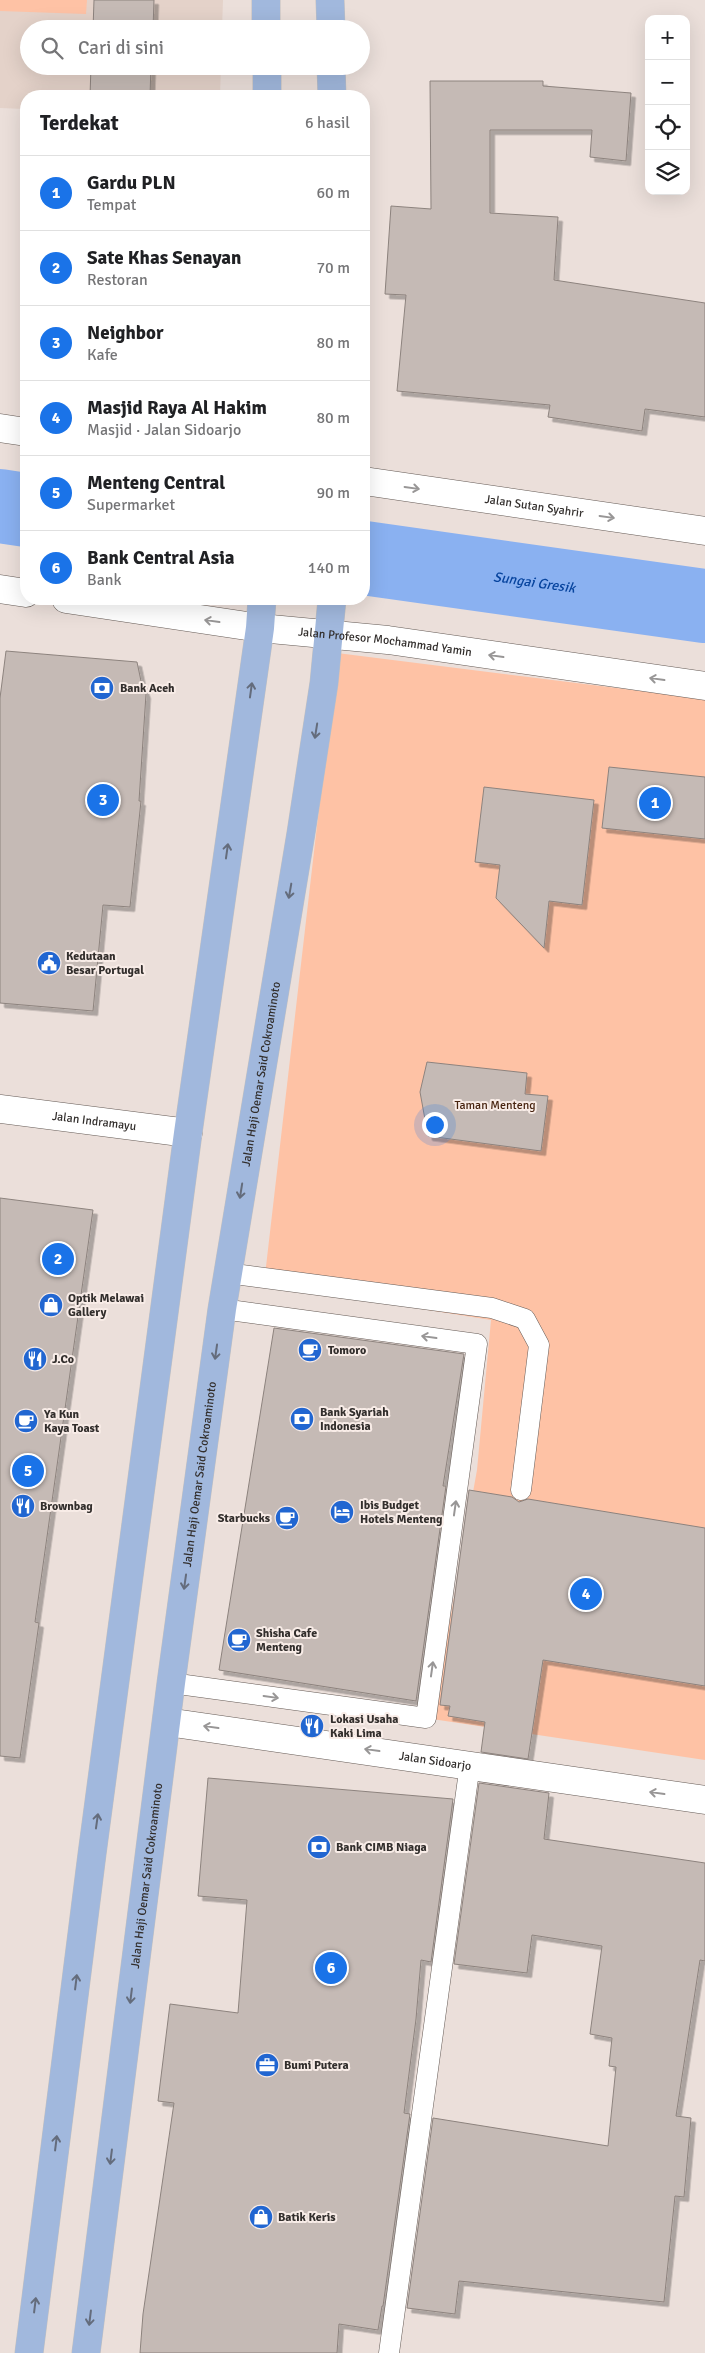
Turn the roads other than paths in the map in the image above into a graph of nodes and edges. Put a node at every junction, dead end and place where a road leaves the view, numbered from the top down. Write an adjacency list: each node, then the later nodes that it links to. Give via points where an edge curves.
1 (266, 0): 3 (main road)
2 (330, 0): 4 (main road)
3 (266, 20)
4 (331, 20)
5 (267, 75): 7 (main road)
6 (331, 75): 8 (main road)
7 (267, 90)
8 (332, 90)
9 (0, 428): 10 (street)
10 (20, 431)
11 (370, 482): 12 (street, Jalan Sutan Syahrir, one-way to 12)
12 (705, 531)
13 (0, 589): 14 (street)
14 (20, 592)
15 (150, 605): 16 (street, Jalan Profesor Mochammad Yamin, one-way to 15)
16 (261, 613): 17 (street, Jalan Profesor Mochammad Yamin); 20 (main road, one-way to 16)
17 (331, 617): 18 (street, Jalan Profesor Mochammad Yamin, one-way to 17, via 388,640); 21 (main road, Jalan Haji Oemar Said Cokroaminoto, one-way to 21, via 302,823)
18 (705, 686)
19 (0, 1109): 20 (street, Jalan Indramayu)
20 (188, 1133): 28 (main road, one-way to 20)
21 (228, 1273): 22 (main road, Jalan Haji Oemar Said Cokroaminoto); 23 (lane, via 492,1308 525,1319 539,1345)
22 (222, 1309): 24 (main road, Jalan Haji Oemar Said Cokroaminoto, one-way to 24); 24 (lane, one-way to 22, via 426,1718 477,1344)
23 (521, 1490)
24 (171, 1683): 25 (main road, Jalan Haji Oemar Said Cokroaminoto)
25 (167, 1722): 26 (street, Jalan Sidoarjo, one-way to 25); 29 (main road, Jalan Haji Oemar Said Cokroaminoto, one-way to 29)
26 (470, 1764): 27 (street, Jalan Sidoarjo, one-way to 26); 30 (lane)
27 (705, 1800)
28 (29, 2353)
29 (86, 2353)
30 (390, 2353)

